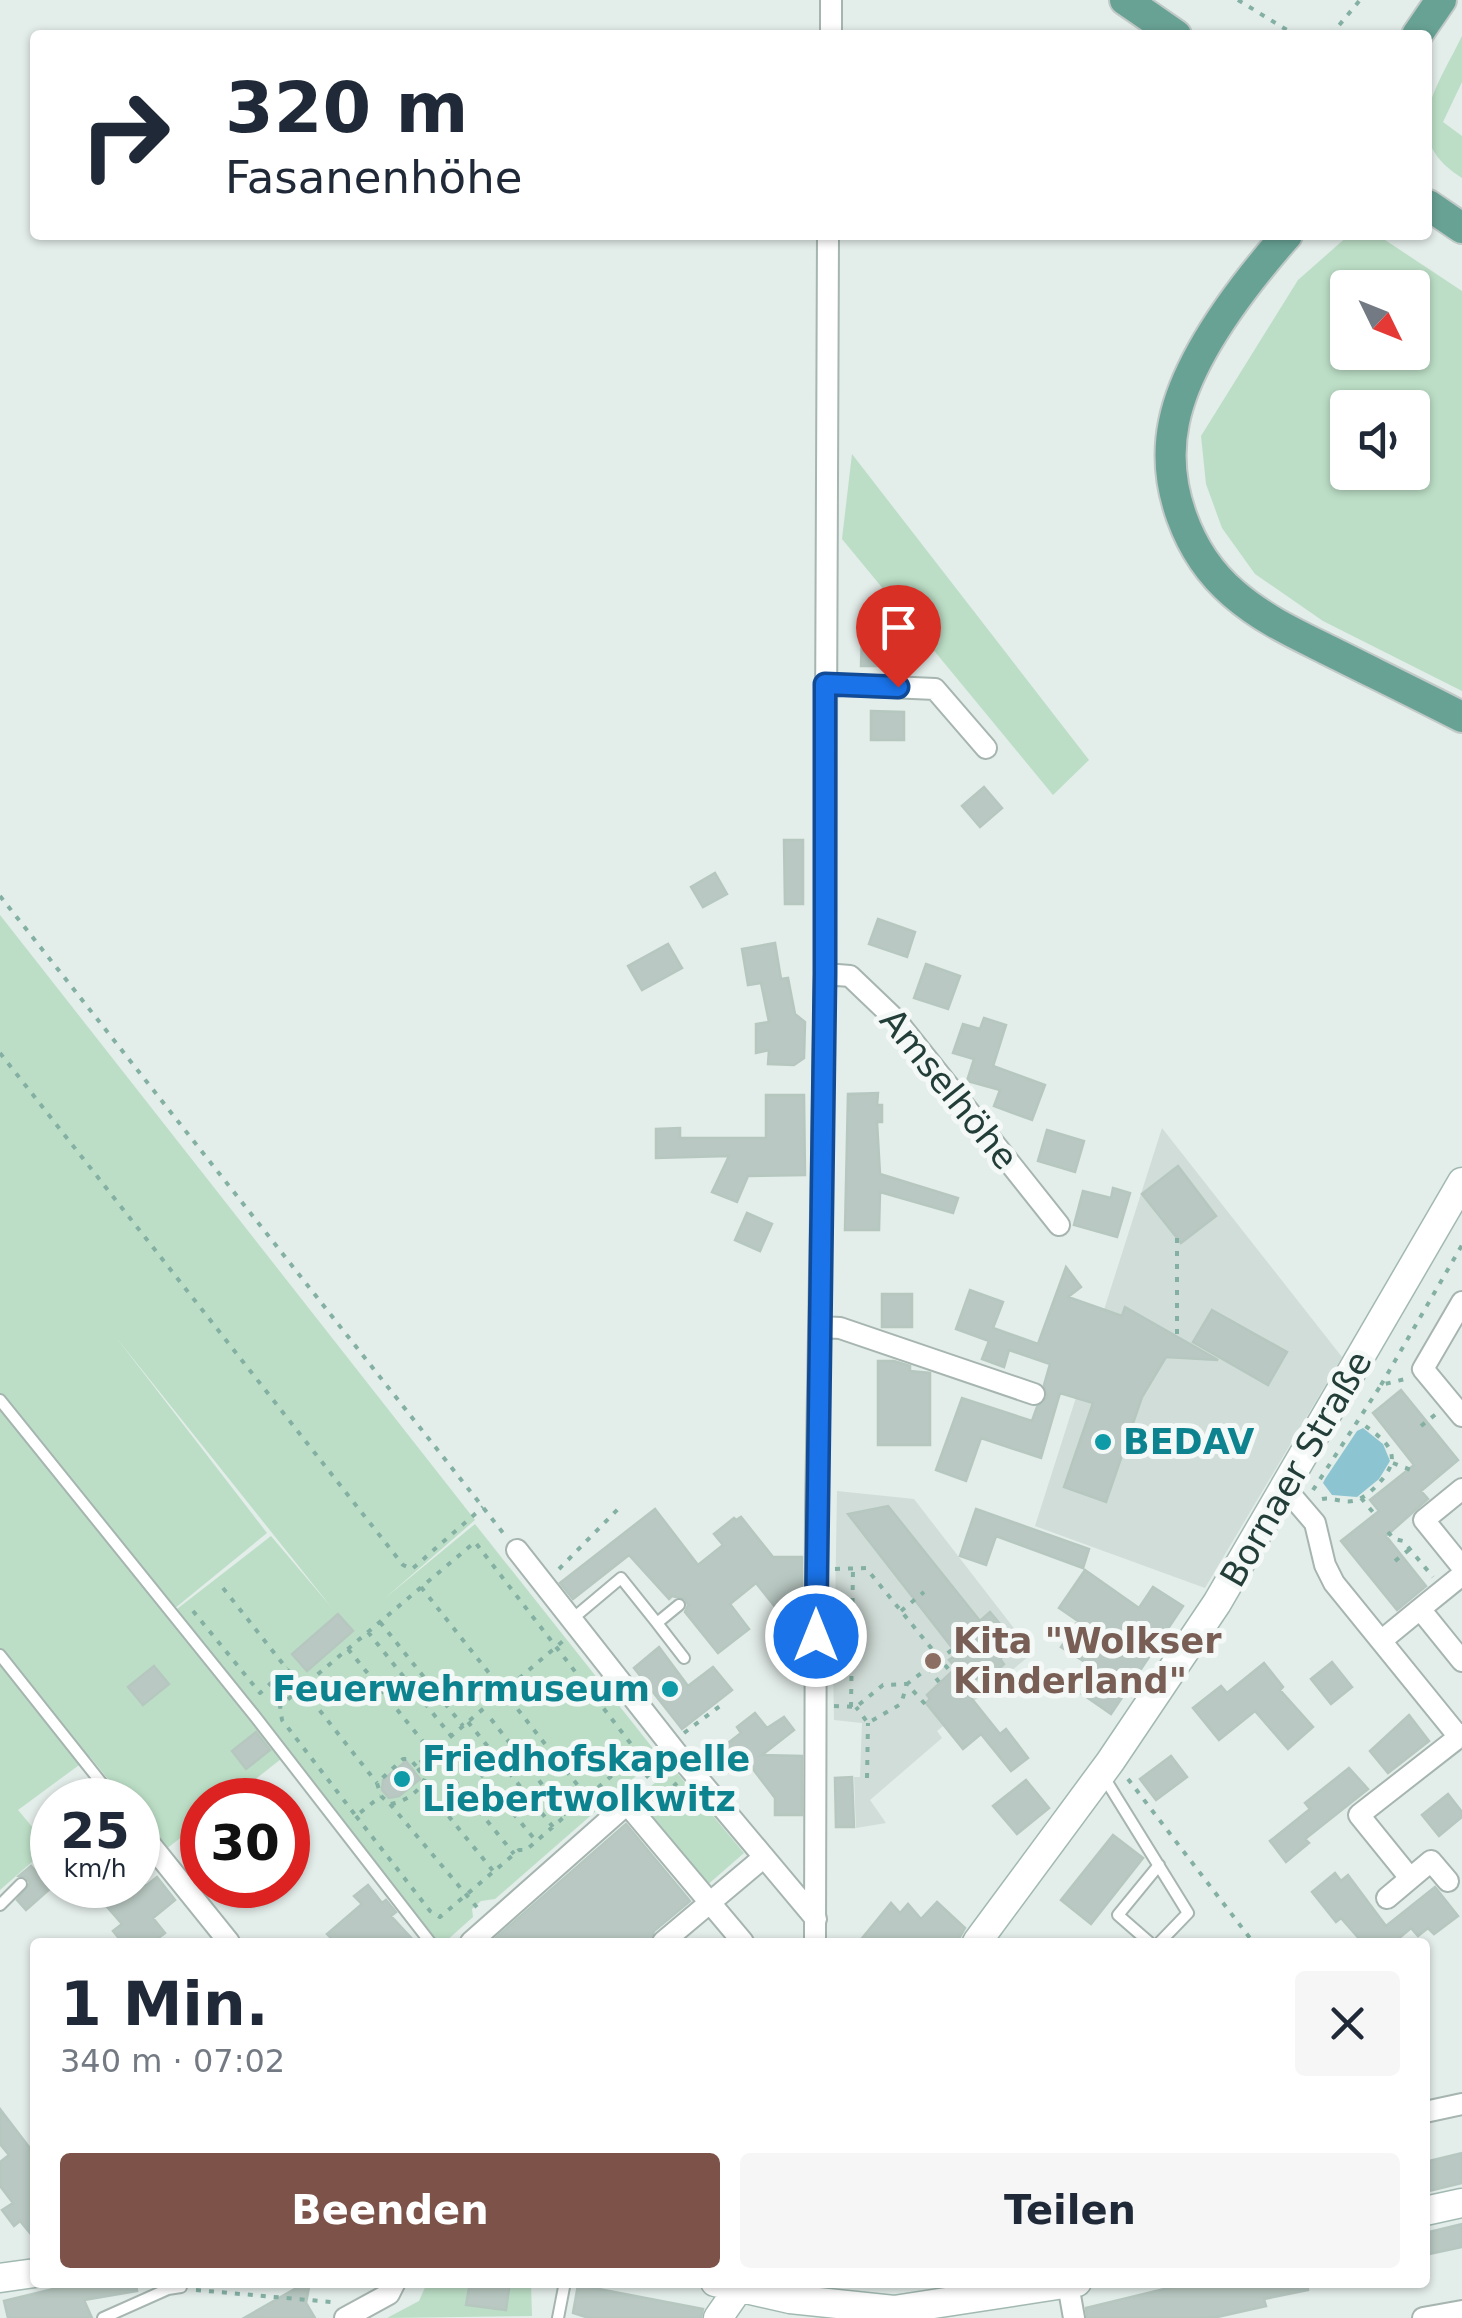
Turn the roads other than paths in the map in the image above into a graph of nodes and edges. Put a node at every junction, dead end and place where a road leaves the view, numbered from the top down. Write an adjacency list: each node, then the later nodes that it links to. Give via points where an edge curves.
1 (831, 0): 4 (street)
2 (1125, 0): 5 (main road)
3 (1441, 0): 6 (main road)
4 (831, 30)
5 (1169, 30)
6 (1420, 30)
7 (1432, 207): 8 (main road)
8 (1462, 228)
9 (828, 240): 13 (street)
10 (1272, 240): 12 (main road)
11 (1283, 240): 12 (main road)
12 (1261, 265): 14 (main road, via 1184,388 1173,424 1178,510 1196,550 1232,593 1271,622)
13 (825, 684): 15 (street, via 935,689); 16 (street)
14 (1462, 717)
15 (986, 748)
16 (825, 974): 18 (street, Amselhöhe, via 850,976 896,1020); 20 (street)
17 (1462, 1182): 25 (main road, Bornaer Straße)
18 (1059, 1224)
19 (1462, 1302): 23 (street, via 1423,1369)
20 (820, 1327): 21 (street, via 840,1328); 49 (street)
21 (1034, 1394)
22 (0, 1400): 51 (lane)
23 (1462, 1416)
24 (1462, 1488): 27 (street, via 1424,1520)
25 (1301, 1498): 33 (street, via 1334,1584); 38 (main road, Bornaer Straße, via 1217,1603)
26 (517, 1550): 32 (street)
27 (1462, 1567)
28 (1462, 1576): 30 (street)
29 (680, 1605): 31 (lane)
30 (1420, 1610): 33 (street); 36 (street)
31 (657, 1623): 32 (lane, via 621,1578); 35 (lane)
32 (575, 1625): 41 (street)
33 (1381, 1641): 37 (street)
34 (0, 1655): 39 (lane)
35 (684, 1658)
36 (1462, 1661)
37 (1461, 1736): 43 (street, via 1359,1815)
38 (1106, 1768): 42 (lane); 56 (main road, Bornaer Straße)
39 (98, 1778)
40 (160, 1857): 50 (street)
41 (763, 1858): 47 (street); 49 (street)
42 (1158, 1865): 57 (lane, via 1118,1915); 58 (lane, via 1188,1912)
43 (1410, 1878): 44 (street, via 1431,1862); 46 (street)
44 (1448, 1881)
45 (21, 1884): 48 (lane)
46 (1388, 1898)
47 (710, 1902): 52 (street, via 632,1810); 53 (street); 54 (street)
48 (0, 1905)
49 (816, 1919): 55 (street)
50 (225, 1938)
51 (427, 1938)
52 (482, 1938)
53 (668, 1938)
54 (740, 1938)
55 (816, 1938)
56 (979, 1938)
57 (1144, 1938)
58 (1164, 1938)
59 (1462, 2104): 60 (street)
60 (1430, 2111)
61 (1462, 2203): 62 (main road)
62 (1430, 2210)
63 (30, 2273): 64 (main road)
64 (0, 2278)
65 (171, 2288): 74 (lane)
66 (392, 2288): 72 (street)
67 (564, 2288): 75 (lane)
68 (731, 2288): 76 (main road)
69 (750, 2288): 70 (main road, via 894,2310)
70 (1039, 2288)
71 (1072, 2288): 77 (street)
72 (351, 2315)
73 (1451, 2315): 78 (street)
74 (103, 2318)
75 (558, 2318)
76 (718, 2318)
77 (1074, 2318)
78 (1423, 2318)

